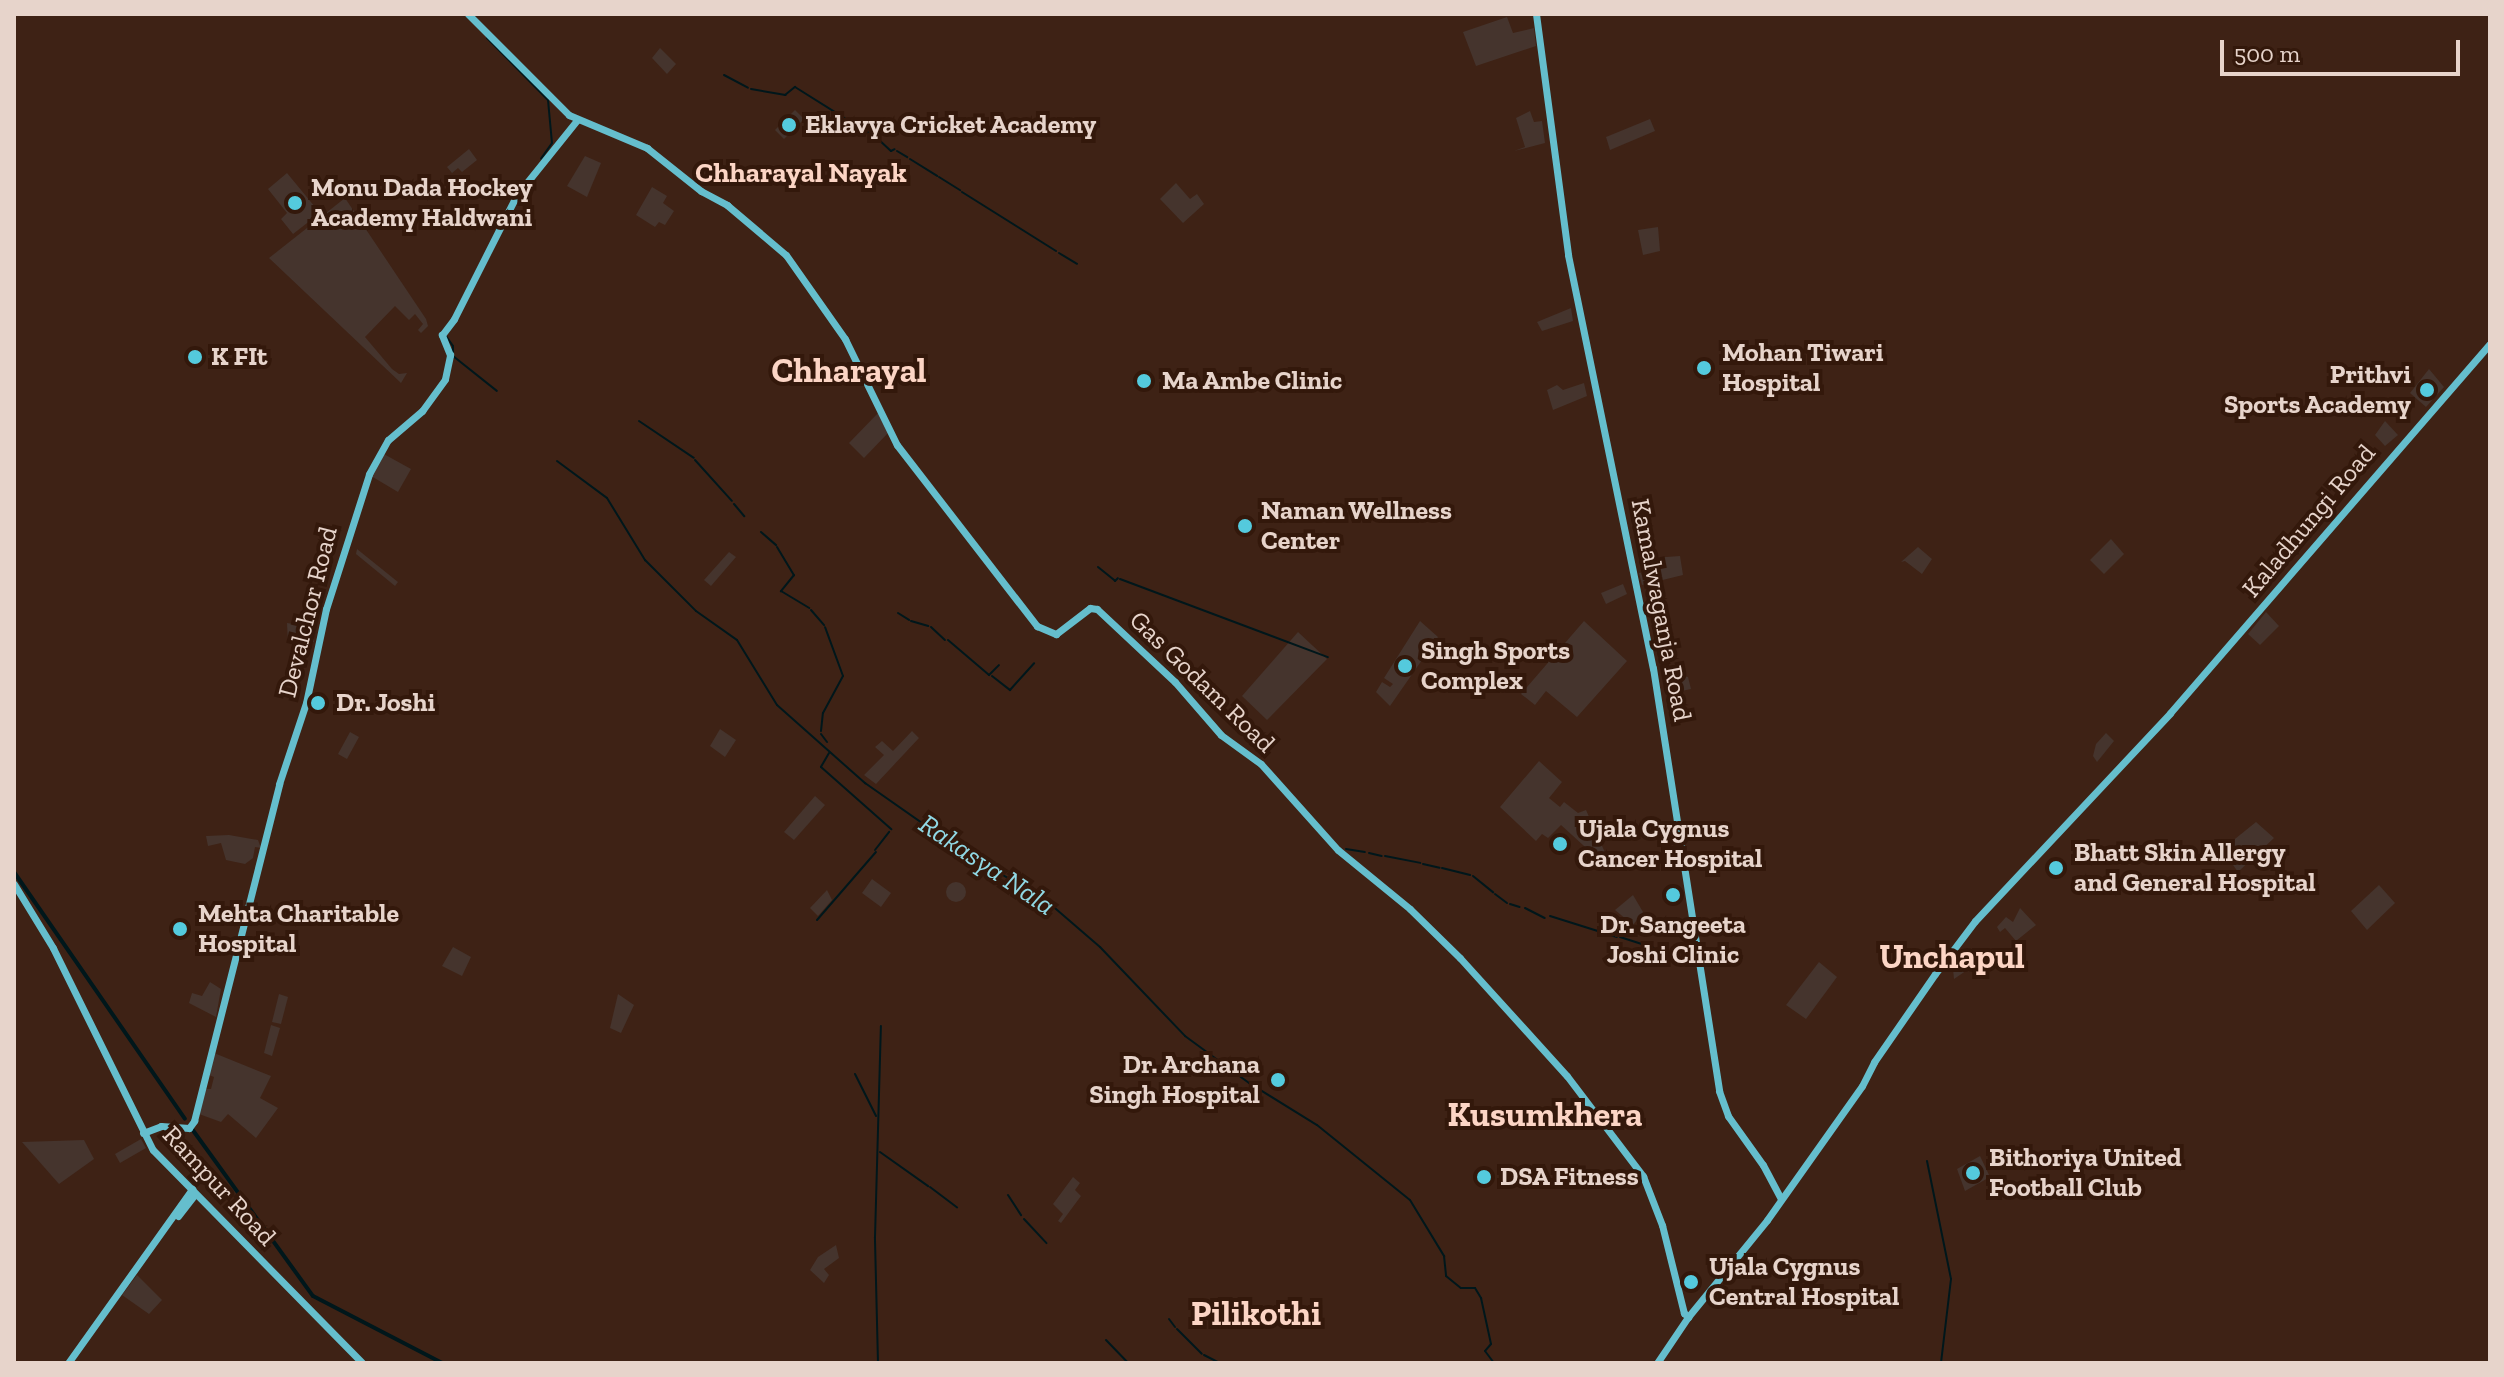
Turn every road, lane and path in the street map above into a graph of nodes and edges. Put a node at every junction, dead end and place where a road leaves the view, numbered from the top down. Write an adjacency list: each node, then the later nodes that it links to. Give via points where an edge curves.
1 (468, 14): 3 (main road, Gas Godam Road)
2 (1536, 14): 8 (main road, Kamalwaganja Road, via 1568,255 1653,668 1719,1091 1728,1116)
3 (577, 120): 6 (main road, Devalchor Road, via 516,196 442,335 449,350 445,379 422,411 391,435 369,474 323,620 306,703 279,784 194,1121 189,1128 161,1126); 9 (main road, Gas Godam Road, via 647,148 737,213 792,261 845,339 897,445 1034,624 1056,634 1090,608 1097,609 1175,682 1221,735 1261,764 1338,850 1467,965 1567,1076 1643,1176)
4 (2490, 344): 8 (main road, Kaladhungi Road, via 2121,768 1974,925)
5 (14, 882): 6 (main road, Rampur Road, via 64,961)
6 (145, 1132): 7 (main road, Rampur Road)
7 (193, 1192): 10 (main road); 11 (main road, Rampur Road)
8 (1780, 1198): 9 (main road, Kaladhungi Road)
9 (1687, 1316): 12 (main road, Kaladhungi Road)
10 (70, 1363)
11 (362, 1363)
12 (1654, 1363)

